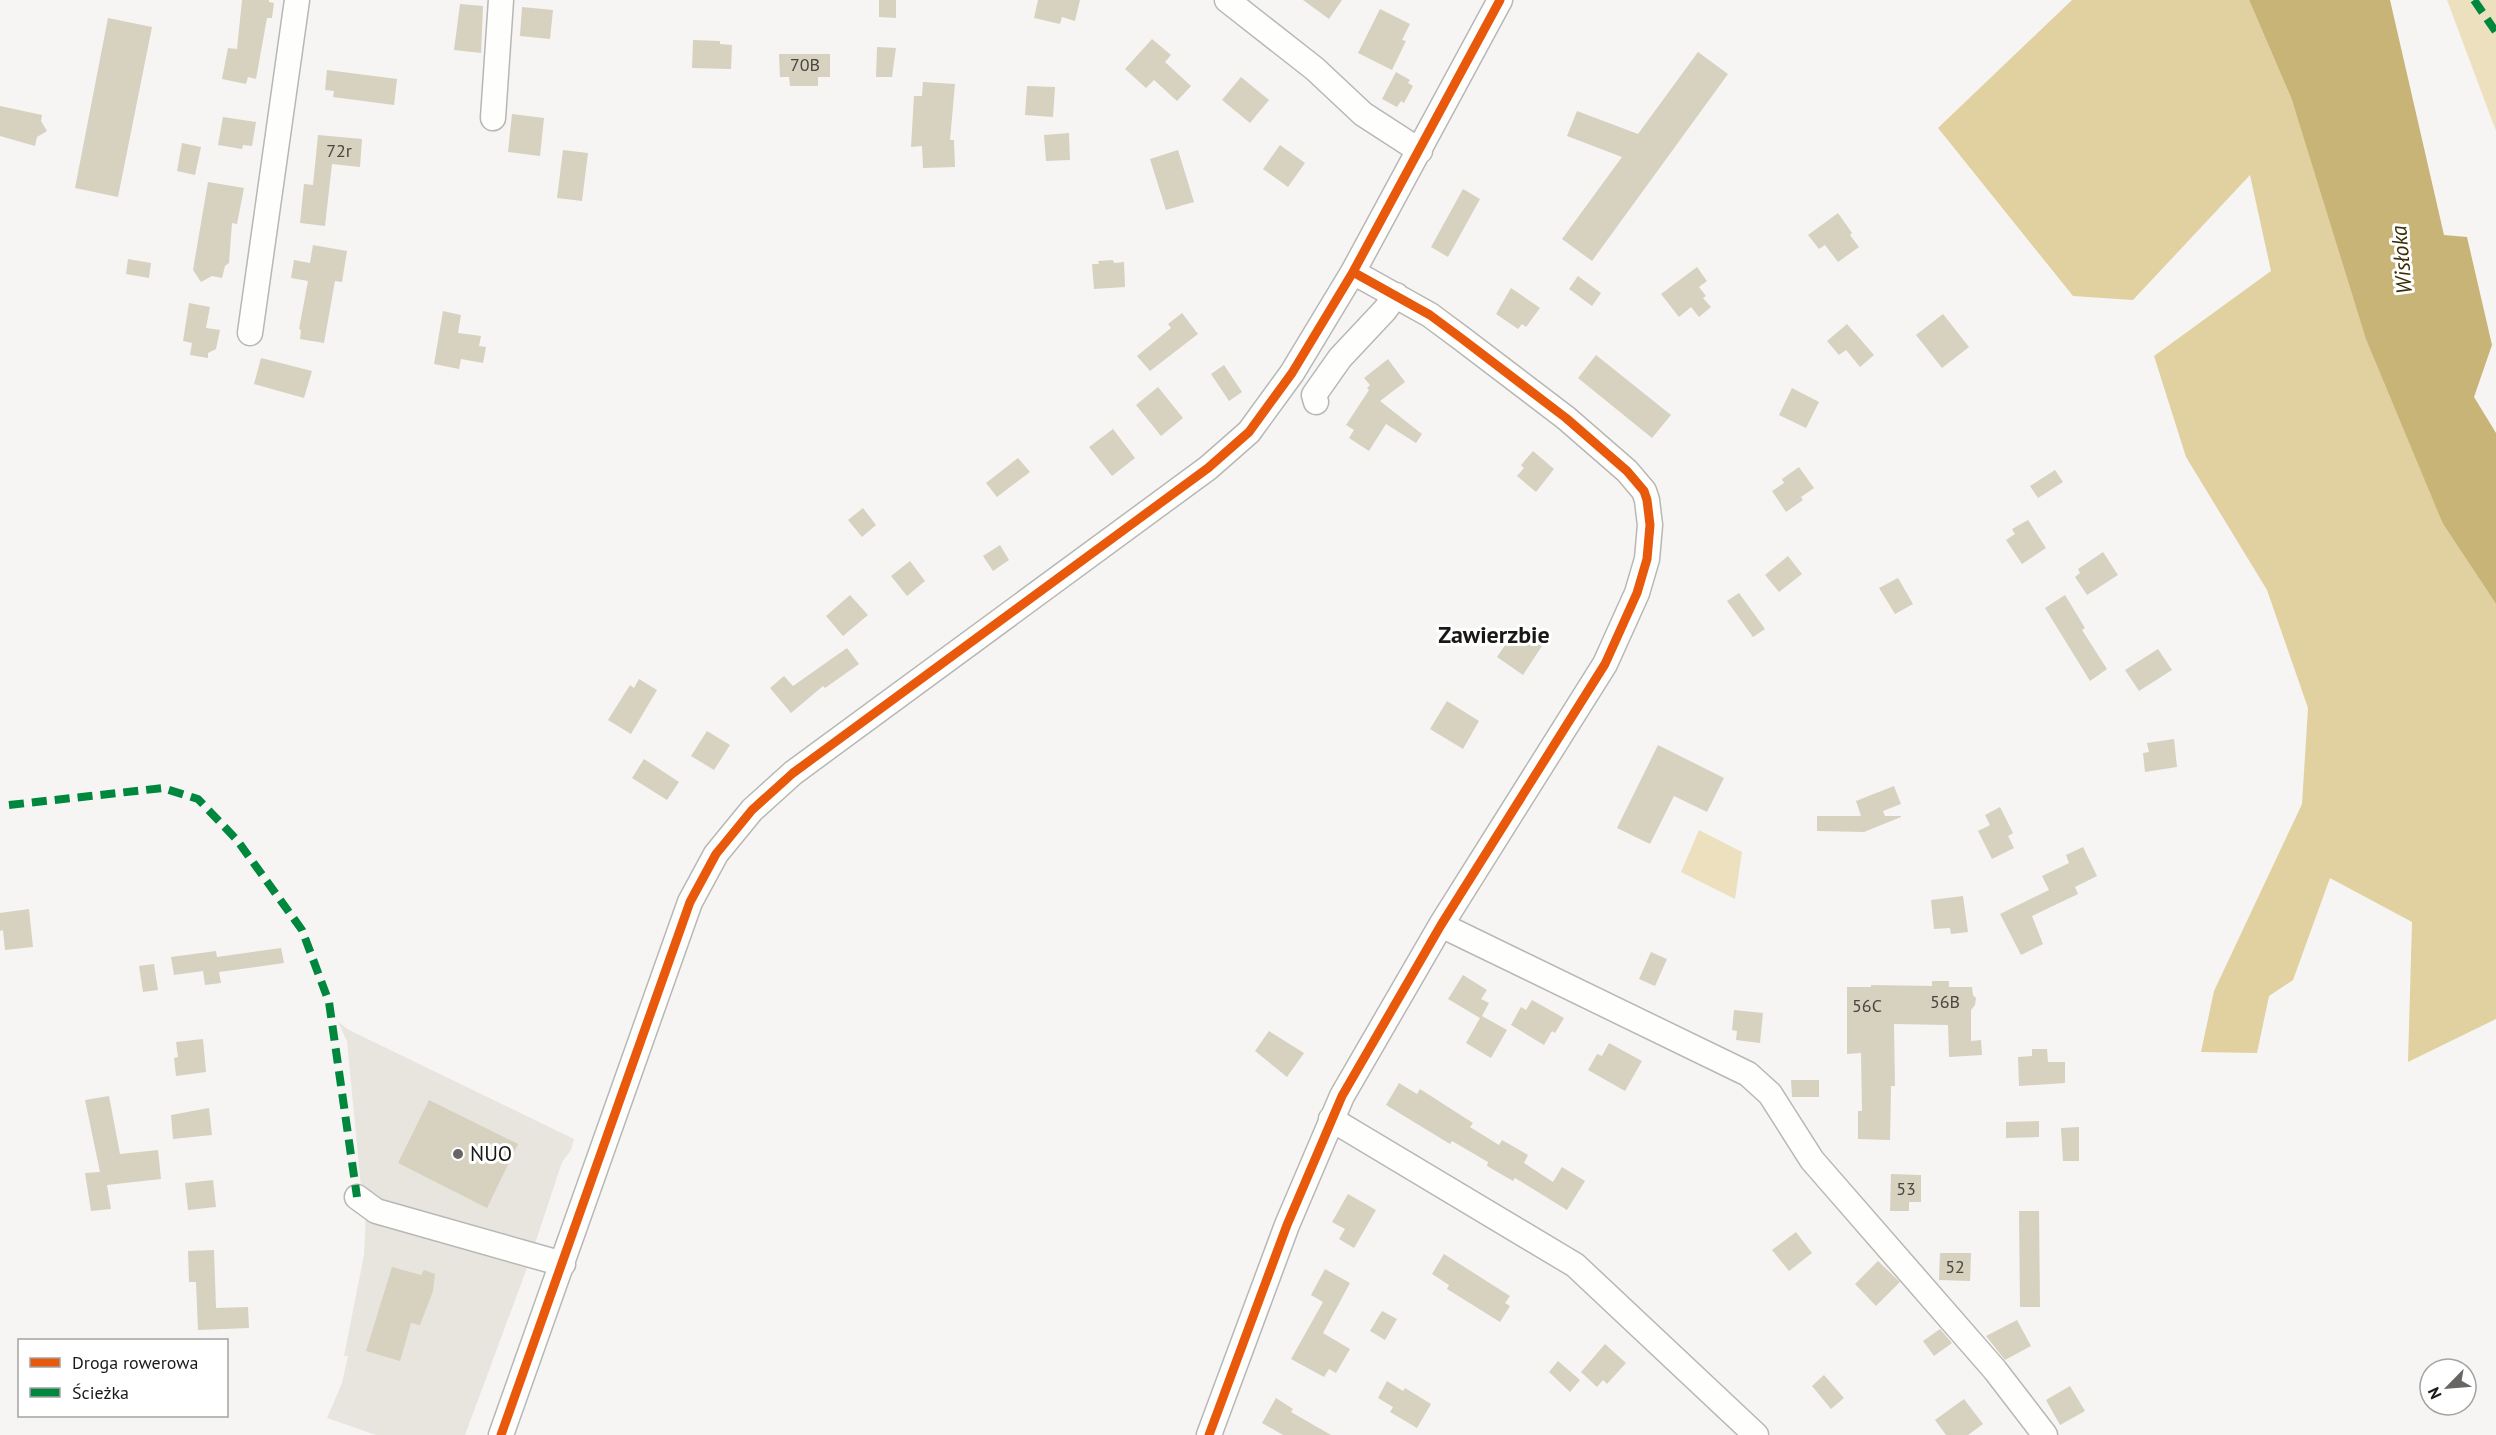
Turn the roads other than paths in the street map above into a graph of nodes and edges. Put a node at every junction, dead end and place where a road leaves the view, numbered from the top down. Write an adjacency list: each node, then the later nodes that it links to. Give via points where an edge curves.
1 (297, 0): 9 (street)
2 (501, 0): 5 (street)
3 (1227, 0): 6 (street, via 1315,69 1363,114)
4 (1500, 0): 6 (street)
5 (494, 118)
6 (1420, 151): 7 (street)
7 (1353, 272): 8 (street); 14 (street, via 1292,373 1249,432 1208,468 792,773 752,810 716,854 690,902)
8 (1396, 295): 10 (street, via 1340,358 1314,395); 11 (street, via 1470,344 1602,448 1644,491 1650,525 1647,559 1637,594 1605,664)
9 (250, 333)
10 (1316, 402)
11 (1441, 925): 12 (street); 18 (street, via 1748,1074 1770,1094 1812,1160 1995,1370)
12 (1330, 1119): 16 (street); 17 (street, via 1575,1265)
13 (357, 1197): 14 (street, via 376,1211)
14 (563, 1264): 15 (street)
15 (501, 1435)
16 (1209, 1435)
17 (1756, 1435)
18 (2045, 1435)

